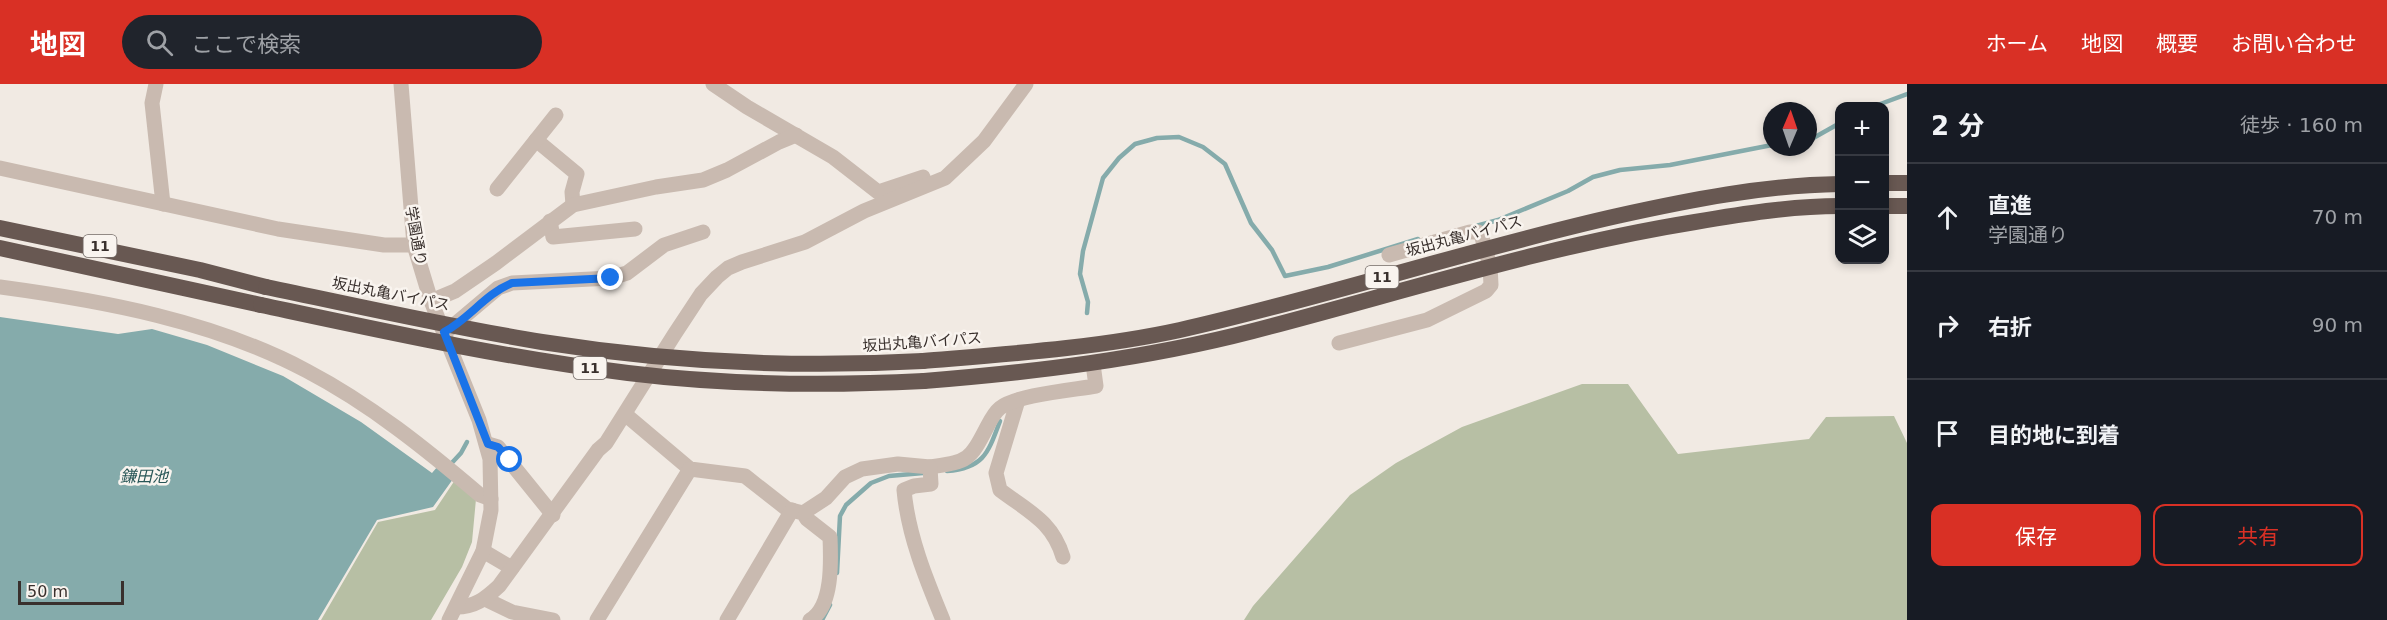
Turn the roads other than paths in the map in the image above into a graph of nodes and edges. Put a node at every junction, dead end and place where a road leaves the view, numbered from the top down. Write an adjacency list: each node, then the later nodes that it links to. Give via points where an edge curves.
1 (156, 84): 14 (street, via 152,103)
2 (401, 84): 24 (street, 学園通り)
3 (713, 84): 6 (street)
4 (1026, 84): 9 (street, via 984,141)
5 (556, 115): 7 (street)
6 (796, 135): 9 (street, via 833,157 878,192 934,173); 15 (street, via 703,180)
7 (536, 140): 13 (street); 15 (street, via 577,174)
8 (0, 168): 14 (street)
9 (945, 178): 38 (street, via 864,211 805,242 728,268 701,294)
10 (1889, 183): 11 (highway)
11 (1907, 183)
12 (1835, 184): 26 (highway, 坂出丸亀バイパス / 11, via 1745,192 1662,206)
13 (497, 189)
14 (163, 204): 24 (street, via 278,229 384,245)
15 (573, 205): 19 (street)
16 (1835, 206): 29 (highway, 11, via 1744,214 1661,227)
17 (1889, 206): 18 (highway)
18 (1907, 206)
19 (550, 221): 22 (street, via 553,237); 33 (street, via 455,291)
20 (0, 222): 31 (highway, 11)
21 (0, 228): 31 (highway, 坂出丸亀バイパス / 11)
22 (635, 229)
23 (703, 232): 34 (street, via 664,245 627,273 611,278 512,283 498,288)
24 (414, 245): 33 (street, 学園通り)
25 (0, 248): 30 (highway, 11)
26 (1485, 248): 27 (street, via 1481,234 1470,232); 29 (street); 31 (highway, 坂出丸亀バイパス / 11, bridge, via 1178,330 1017,353 868,364 699,360 532,340 402,316)
27 (1389, 255)
28 (0, 260): 30 (highway)
29 (1490, 266): 35 (street, via 1491,285 1486,291 1426,320); 36 (highway, 11, via 1253,331)
30 (105, 270): 36 (highway, 11, bridge, via 527,358 630,374 784,384 924,381)
31 (200, 270)
32 (0, 287): 42 (street, via 159,315 264,351 352,397)
33 (431, 301): 34 (street, 学園通り)
34 (444, 332): 39 (street, 学園通り)
35 (1339, 343)
36 (1093, 364): 37 (street, via 1096,386)
37 (1018, 400): 41 (street, via 1000,408 973,453); 46 (street, via 996,473 1000,490 1048,526)
38 (626, 415): 40 (street); 44 (street)
39 (488, 444): 42 (street, 学園通り); 44 (street, via 498,447)
40 (690, 469): 43 (street, via 745,476 787,509); 51 (street)
41 (930, 472): 43 (street, via 898,464 862,469 845,477 826,498); 54 (street, via 931,484 904,490 906,514)
42 (491, 500): 45 (street, 学園通り)
43 (798, 512): 52 (street); 53 (street, via 830,537 831,566 824,605)
44 (553, 515): 47 (street)
45 (483, 551): 47 (street); 49 (street, 学園通り)
46 (1063, 557)
47 (512, 568): 48 (street)
48 (485, 599): 49 (street); 50 (street, via 512,612)
49 (452, 614)
50 (553, 620)
51 (597, 620)
52 (727, 620)
53 (810, 620)
54 (943, 620)

